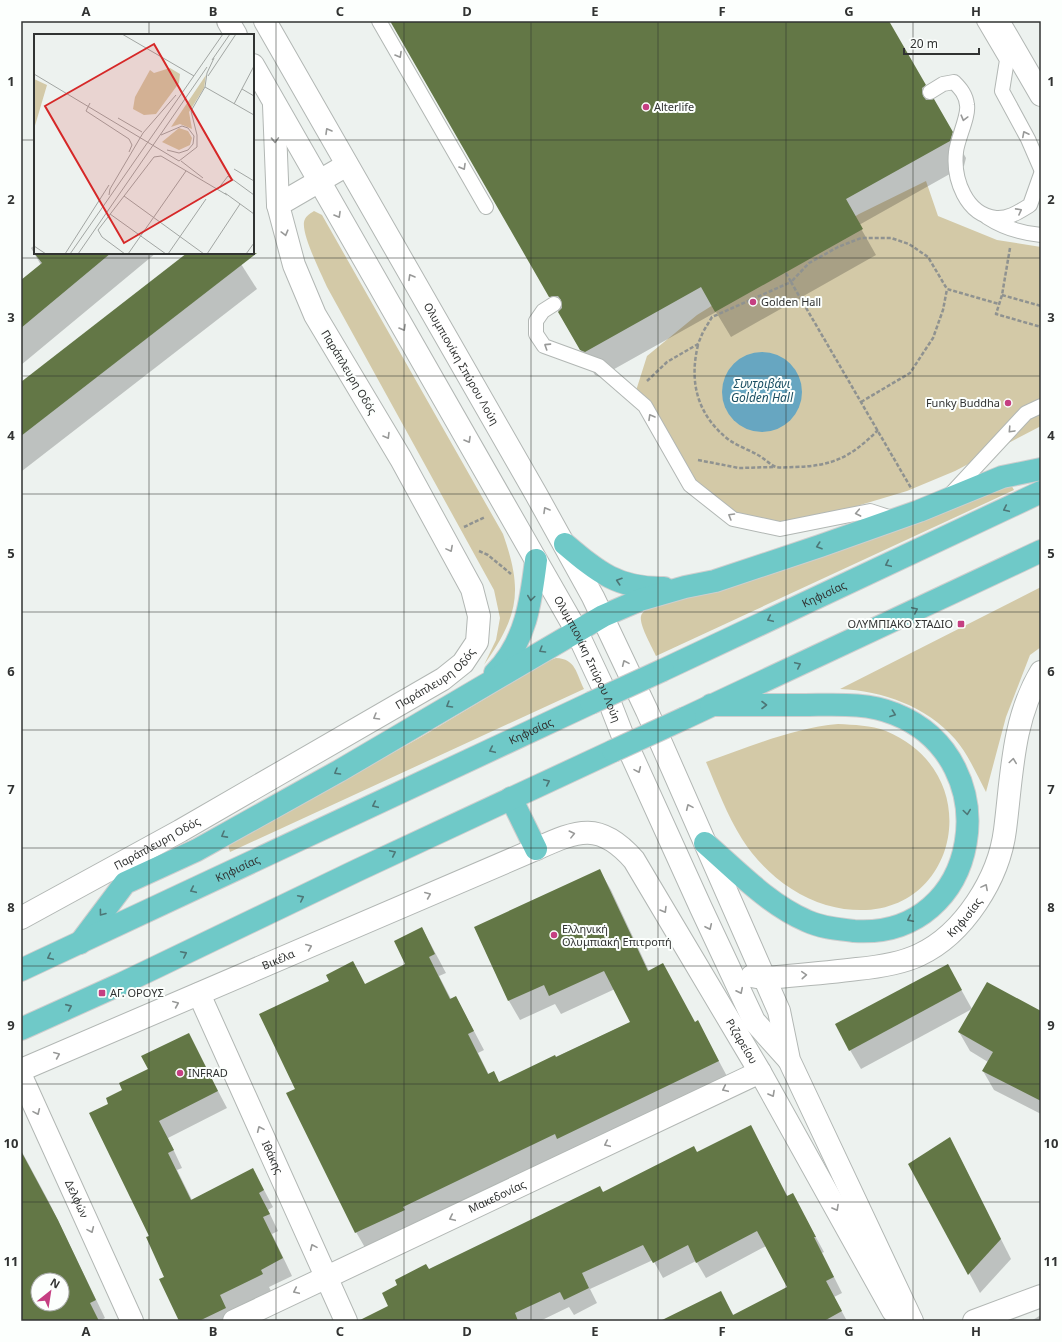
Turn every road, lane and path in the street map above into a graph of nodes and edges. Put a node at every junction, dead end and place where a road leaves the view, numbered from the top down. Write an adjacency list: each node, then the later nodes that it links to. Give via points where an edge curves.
1 (228, 21): 6 (street)
2 (265, 21): 11 (street, Ολυμπιονίκη Σπύρου Λούη, one-way to 2)
3 (379, 21): 16 (lane, one-way to 16)
4 (984, 21): 12 (lane, one-way to 4, via 1002,91 1007,60)
5 (998, 21): 9 (street)
6 (235, 34)
7 (254, 67): 10 (street, Ολυμπιονίκη Σπύρου Λούη)
8 (930, 92): 17 (lane, one-way to 17, via 954,82 963,91 968,106 956,153 957,174 961,191)
9 (1041, 95)
10 (274, 101): 14 (street, Ολυμπιονίκη Σπύρου Λούη); 15 (street, Παράπλευρη Οδός, one-way to 15)
11 (347, 165): 14 (street); 41 (street, Ολυμπιονίκη Σπύρου Λούη, one-way to 11)
12 (1041, 169)
13 (1041, 174): 17 (lane, one-way to 13, via 997,218 1011,215 1030,205)
14 (319, 181): 15 (street); 38 (street, Ολυμπιονίκη Σπύρου Λούη, one-way to 38)
15 (278, 205): 40 (street, Παράπλευρη Οδός, one-way to 40, via 294,265 315,315 401,459)
16 (486, 207)
17 (981, 214): 18 (lane, via 1013,231)
18 (1041, 235)
19 (1011, 244): 23 (path)
20 (786, 273): 21 (path)
21 (791, 282): 22 (path, via 809,263 838,247 860,238 891,238 909,244 928,257); 28 (path, via 712,317); 30 (path)
22 (947, 289): 25 (path); 30 (path, via 933,338 910,373)
23 (1002, 296): 25 (path); 26 (path)
24 (554, 304): 29 (lane, one-way to 24, via 599,366 544,346 536,334 536,321 542,311)
25 (999, 304): 27 (path, via 996,314)
26 (1041, 306)
27 (1041, 327)
28 (698, 344): 29 (path, via 667,362); 34 (path, via 694,361 695,391 707,416 716,429 729,440)
29 (634, 397): 33 (lane, one-way to 29, via 645,406)
30 (862, 402): 32 (path)
31 (1041, 406): 37 (lane, one-way to 37, via 1026,413)
32 (878, 430): 34 (path, via 861,447 831,462 814,467); 37 (path)
33 (671, 452): 34 (path, via 695,460 739,468); 39 (lane, one-way to 33, via 870,511 780,529 733,519 690,485)
34 (776, 467)
35 (1041, 469): 37 (main road, via 1002,477)
36 (1041, 492): 57 (main road, Κηφισίας, one-way to 57, bridge)
37 (933, 505): 39 (main road)
38 (506, 507): 40 (path); 43 (street, Ολυμπιονίκη Σπύρου Λούη)
39 (895, 520): 45 (main road, one-way to 45, via 715,582)
40 (447, 543): 44 (path, via 488,555 514,576); 56 (street, Παράπλευρη Οδός, one-way to 56, via 472,589 479,616 478,642 464,663 442,679 187,827)
41 (565, 544): 45 (main road, one-way to 41, via 650,588 633,586 613,579 596,570); 46 (street, Ολυμπιονίκη Σπύρου Λούη)
42 (1041, 551): 50 (main road, one-way to 42)
43 (536, 560): 44 (main road); 47 (street, Ολυμπιονίκη Σπύρου Λούη)
44 (534, 581): 49 (main road, one-way to 49, via 531,605 524,628 500,668)
45 (685, 587): 46 (main road, via 640,600)
46 (603, 616): 47 (main road); 51 (street, Ολυμπιονίκη Σπύρου Λούη, one-way to 46)
47 (576, 630): 49 (main road, one-way to 49); 52 (street, Ολυμπιονίκη Σπύρου Λούη, via 608,698)
48 (1041, 672): 60 (street, Κηφισίας, one-way to 48, via 889,965 919,955 940,942 960,924 976,904 996,861 1005,832 1015,742 1030,694)
49 (483, 686): 57 (main road, one-way to 57, via 339,771 197,850 125,883)
50 (711, 705): 52 (main road, bridge, via 685,718); 54 (main road, one-way to 54, via 840,705 867,707 894,714 919,726 939,745 951,762 965,793 969,821 966,848 947,889 913,918 892,927 864,931 836,929 809,922 783,909)
51 (647, 711): 54 (street, Ριζαρείου, one-way to 51)
52 (618, 742): 53 (main road, one-way to 52); 58 (street, Ριζαρείου, one-way to 58)
53 (511, 798): 55 (main road); 62 (main road, one-way to 53)
54 (705, 843): 60 (street, Ριζαρείου)
55 (536, 849): 61 (street, Βικέλα, one-way to 55); 65 (street, Ριζαρείου, one-way to 65, via 567,835 583,832 605,836 623,847 634,860)
56 (21, 918)
57 (80, 943): 59 (main road, Κηφισίας, one-way to 59)
58 (725, 961): 60 (street, Κηφισίας, via 748,975); 63 (street, Ριζαρείου, one-way to 63, via 754,1021)
59 (21, 970)
60 (765, 978): 63 (street, Ριζαρείου, via 779,1011)
61 (199, 994): 64 (street, Βικέλα, one-way to 61); 67 (street, Ιθάκης, one-way to 61)
62 (21, 1029)
63 (789, 1060): 73 (street, Ριζαρείου)
64 (21, 1070)
65 (760, 1072): 67 (street, Μακεδονίας, one-way to 67); 72 (street, Ριζαρείου, one-way to 72)
66 (21, 1076): 69 (street, Δελφών, one-way to 69)
67 (326, 1277): 70 (street, Μακεδονίας, one-way to 70); 71 (street, Ιθάκης)
68 (1041, 1296): 74 (street)
69 (132, 1321)
70 (234, 1321)
71 (346, 1321)
72 (900, 1321)
73 (912, 1321)
74 (974, 1321)

